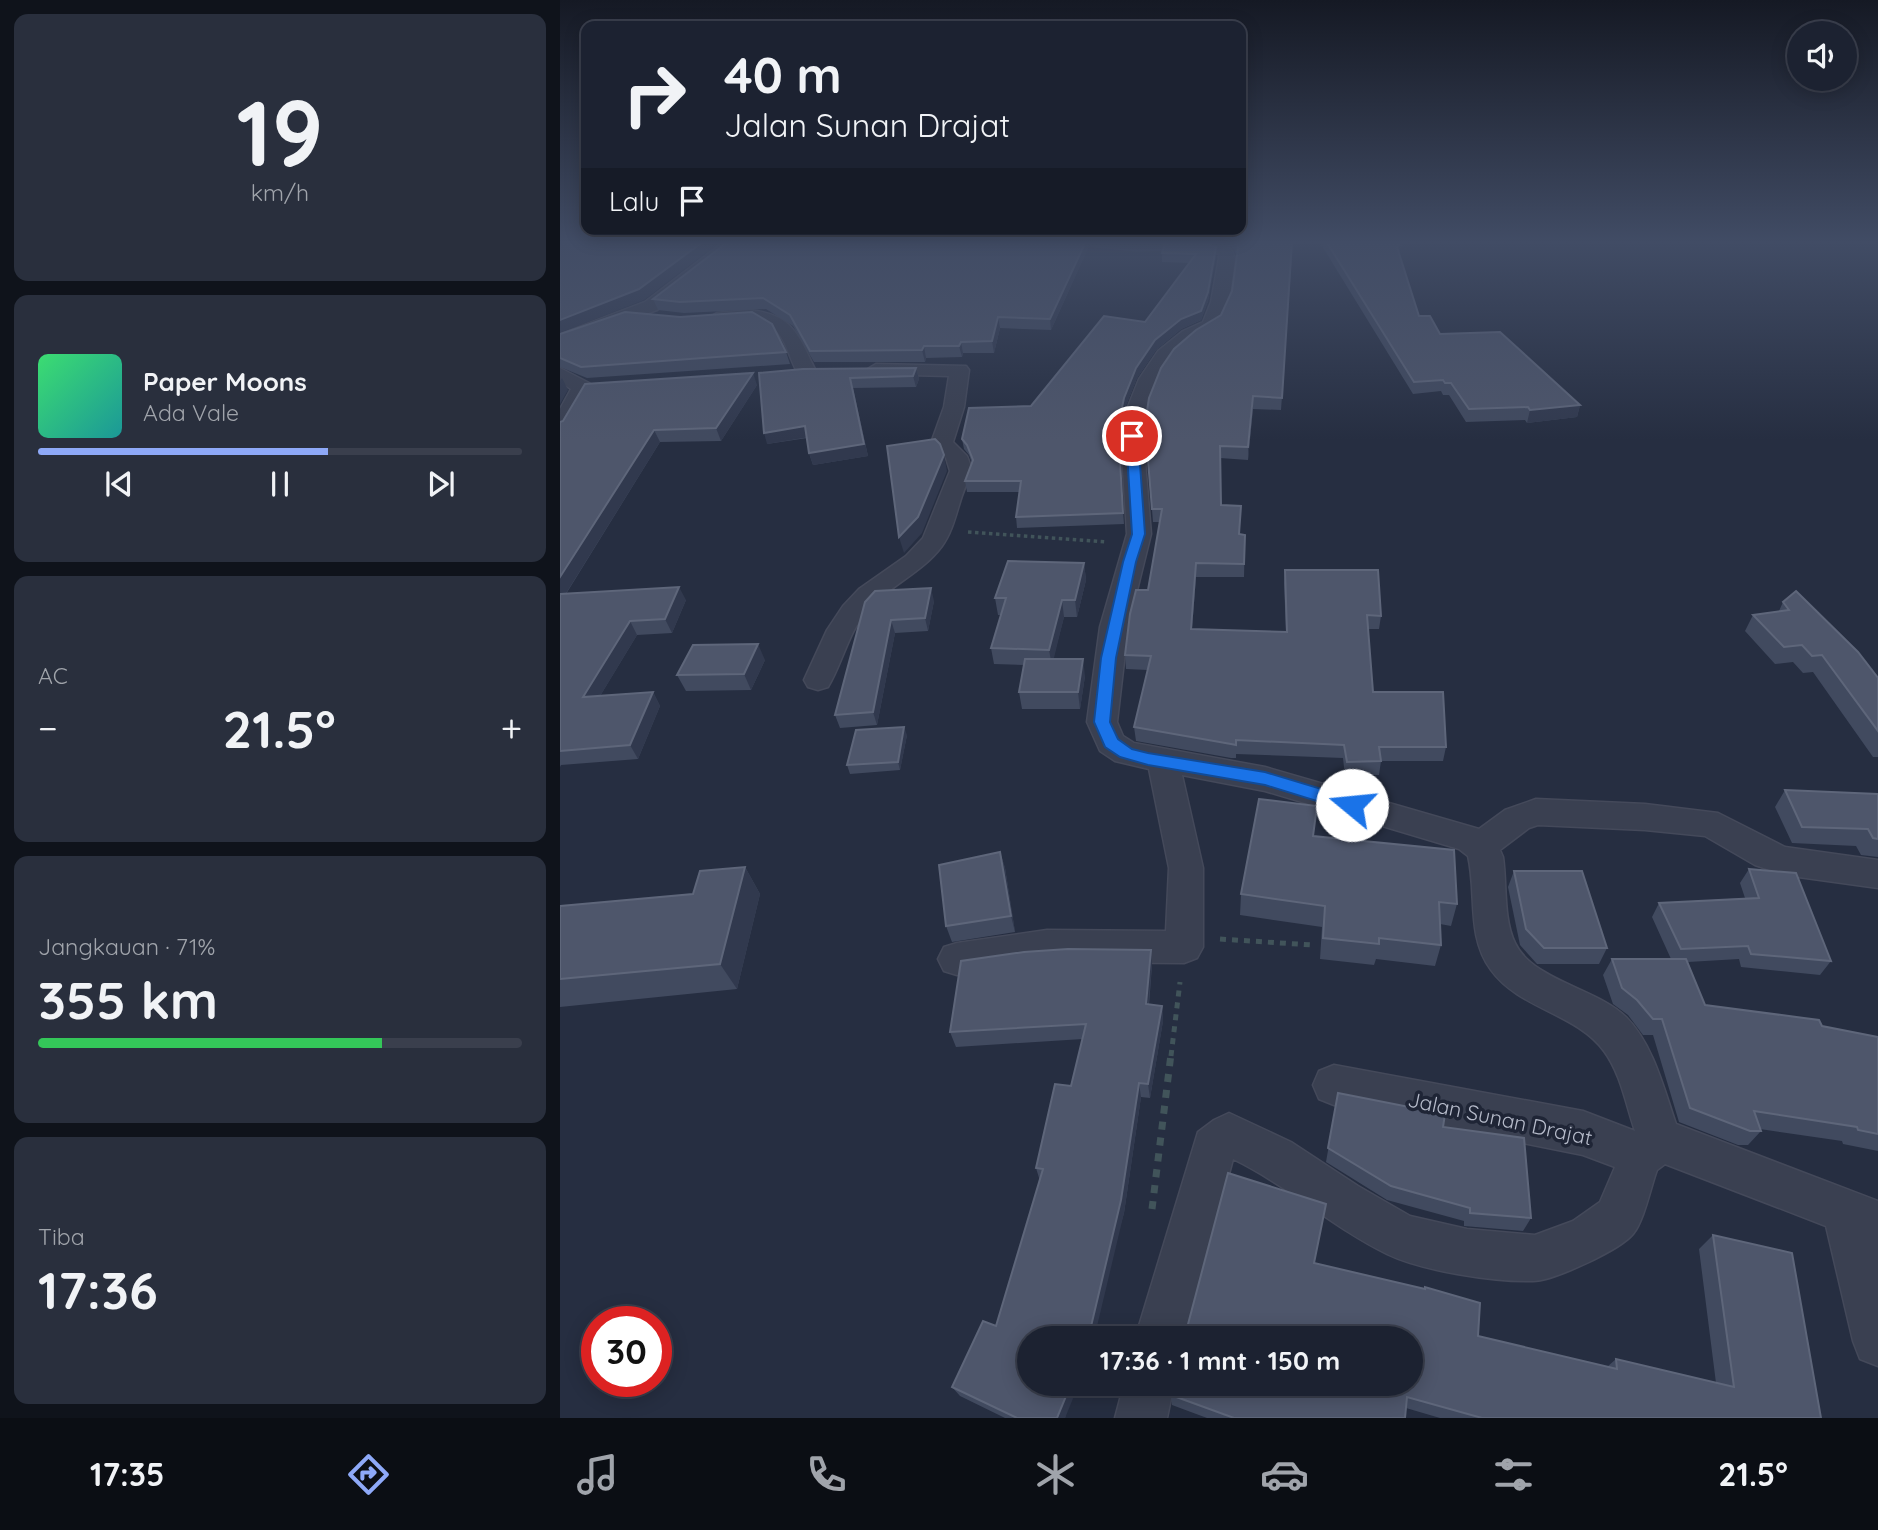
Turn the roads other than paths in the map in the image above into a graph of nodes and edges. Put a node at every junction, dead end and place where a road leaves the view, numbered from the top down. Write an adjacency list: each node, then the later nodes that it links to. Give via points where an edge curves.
1 (644, 307): 3 (street)
2 (1218, 307): 16 (street, via 1210,325 1165,355 1149,379 1132,436 1139,534 1114,626 1102,722 1111,743 1126,753)
3 (629, 315): 4 (street); 6 (street)
4 (666, 319)
5 (698, 320): 7 (street, via 751,314 768,318 792,340)
6 (560, 340)
7 (806, 370): 8 (street); 10 (street)
8 (832, 370)
9 (858, 370): 15 (street, via 948,368 960,372 942,443 956,456 962,472 940,532 923,556 858,605)
10 (779, 373)
11 (560, 374): 13 (street)
12 (608, 386): 13 (street)
13 (582, 387): 14 (street)
14 (560, 428)
15 (818, 680)
16 (1163, 761): 17 (street, via 1265,779 1458,834); 19 (street, via 1186,868 1184,942 1047,946)
17 (1480, 846): 18 (street, via 1524,814 1645,817 1718,826 1784,861); 21 (street, via 1486,857 1496,944 1509,965 1527,979 1611,1029 1626,1050)
18 (1878, 874)
19 (957, 959)
20 (1334, 1085): 21 (street, Jalan Sunan Drajat)
21 (1650, 1148): 22 (street, Jalan Sunan Drajat); 23 (street, via 1617,1218 1586,1240 1535,1258 1467,1252 1402,1237 1276,1157 1229,1135 1213,1147)
22 (1861, 1218): 24 (street)
23 (1164, 1326)
24 (1878, 1341)
25 (1146, 1396): 26 (street)
26 (1141, 1418)

